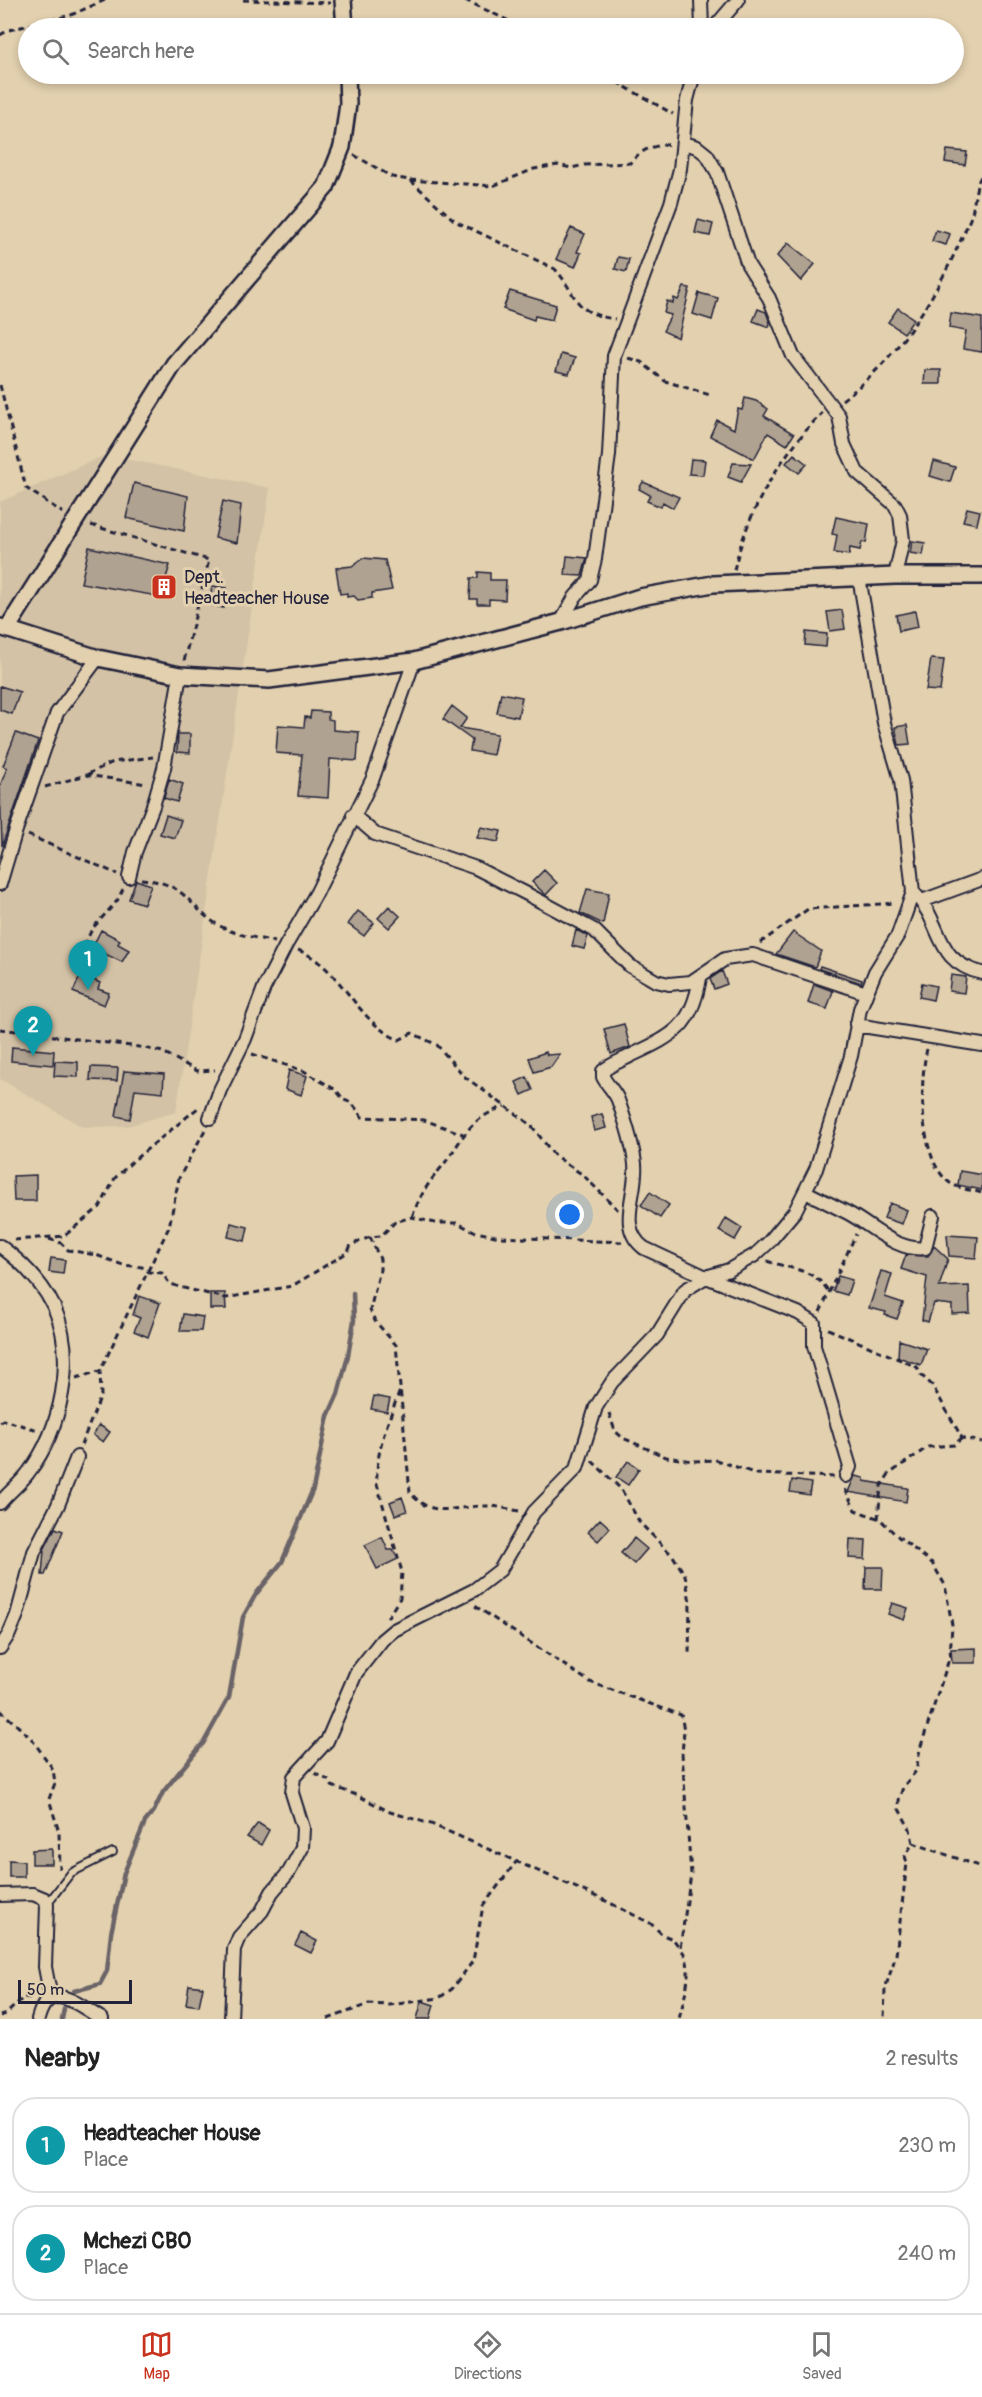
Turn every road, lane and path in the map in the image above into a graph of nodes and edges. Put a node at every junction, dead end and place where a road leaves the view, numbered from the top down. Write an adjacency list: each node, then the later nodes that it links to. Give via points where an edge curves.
1 (105, 0): 7 (path)
2 (243, 0): 6 (path)
3 (465, 0): 9 (path)
4 (701, 0): 10 (street)
5 (738, 0): 11 (street)
6 (343, 2): 8 (street)
7 (58, 18)
8 (344, 18)
9 (503, 18)
10 (702, 18)
11 (723, 18)
12 (18, 28): 13 (path)
13 (0, 35)
14 (347, 84): 19 (street, via 348,112)
15 (620, 84): 17 (path)
16 (691, 84): 17 (street)
17 (685, 120): 18 (street)
18 (684, 143): 21 (path, via 652,146 630,163 534,169 493,186); 22 (street, via 668,214); 26 (street, via 707,155 717,172 748,264 769,298 793,356)
19 (339, 161): 21 (path, via 352,154 392,177); 27 (street, via 316,200 168,372)
20 (982, 175): 26 (path, via 971,217 908,336 866,382)
21 (410, 180): 22 (path, via 455,221 555,269 580,306 600,317)
22 (628, 320): 23 (street)
23 (614, 356): 25 (path, via 633,358 665,381); 32 (street, via 609,455 595,559 590,580)
24 (0, 385): 27 (path, via 26,488)
25 (713, 396)
26 (833, 407): 28 (street, via 857,472 900,514 903,540); 31 (path, via 790,449 765,490 743,536)
27 (77, 520): 33 (street); 36 (path, via 209,561)
28 (895, 576): 29 (street); 30 (street)
29 (982, 576)
30 (859, 577): 31 (street); 46 (street, via 884,723 901,780)
31 (730, 583): 32 (street, via 640,597)
32 (561, 622): 35 (street)
33 (3, 628): 34 (street)
34 (98, 657): 36 (street); 40 (street, via 57,713)
35 (414, 661): 36 (street, via 269,680); 41 (street, via 373,778)
36 (180, 675): 37 (street)
37 (166, 756): 38 (path, via 113,762); 39 (street)
38 (86, 775): 39 (path); 40 (path)
39 (157, 786): 43 (street)
40 (29, 792): 42 (street)
41 (353, 816): 47 (street, via 317,892); 51 (street, via 375,834 476,868 528,894 594,930 630,966 656,981 678,984)
42 (16, 830): 43 (path, via 93,862 109,873); 45 (street)
43 (129, 877): 47 (path, via 177,887 203,915 226,929); 48 (path, via 117,901 92,929)
44 (982, 879): 46 (street)
45 (0, 884)
46 (915, 898): 49 (path, via 808,909); 50 (street, via 956,964); 52 (street)
47 (286, 945): 57 (street); 59 (path, via 328,967 382,1033 399,1040 412,1034 437,1045 465,1077)
48 (80, 955)
49 (739, 956): 51 (street, via 714,965); 52 (street, via 760,957)
50 (982, 973)
51 (700, 978): 66 (street, via 691,1015 680,1028 603,1071 618,1100 636,1166)
52 (866, 993): 53 (street)
53 (856, 1025): 55 (street); 62 (street, via 829,1132)
54 (0, 1029): 58 (path, via 139,1047 163,1052 197,1071)
55 (930, 1038): 56 (street); 63 (path, via 922,1069 925,1125 934,1162 949,1182)
56 (982, 1044)
57 (239, 1050): 58 (street); 61 (path, via 304,1071 336,1090 362,1117 424,1120)
58 (229, 1070): 60 (street)
59 (506, 1106): 61 (path, via 485,1115); 66 (path, via 531,1125 554,1155 583,1175)
60 (210, 1118): 69 (path, via 200,1107 123,1171 92,1214 63,1236); 73 (path, via 179,1178 169,1227)
61 (463, 1134): 65 (path, via 429,1180)
62 (806, 1192): 67 (street); 72 (street, via 795,1211)
63 (982, 1192)
64 (933, 1216): 67 (street, via 925,1248 886,1238)
65 (412, 1217): 68 (path, via 395,1222 381,1236); 70 (path, via 457,1223 500,1237)
66 (630, 1222): 70 (street)
67 (865, 1225): 75 (path, via 844,1255)
68 (370, 1237): 73 (path, via 351,1245 348,1252 292,1286 226,1298 179,1287 169,1283 162,1273); 79 (path, via 380,1259 370,1310 375,1322 396,1345)
69 (49, 1239): 71 (path); 73 (path, via 68,1250 142,1267)
70 (636, 1242): 74 (street)
71 (5, 1243): 78 (street, via 34,1276 55,1310 62,1342)
72 (754, 1255): 74 (street, via 729,1270); 75 (path, via 808,1273)
73 (148, 1272): 77 (path)
74 (706, 1277): 76 (street); 85 (street, via 685,1290 657,1335 603,1393)
75 (828, 1291): 76 (path)
76 (814, 1323): 82 (path, via 917,1367 932,1385); 87 (street, via 814,1346 850,1467)
77 (100, 1371): 78 (path); 86 (path, via 101,1396)
78 (63, 1384): 83 (street)
79 (401, 1388): 89 (path, via 408,1482 417,1501 443,1510 486,1506); 92 (path, via 376,1471 403,1585 397,1606)
80 (609, 1409): 87 (path, via 615,1431 623,1438 666,1457 716,1460 757,1474)
81 (1, 1421): 83 (path, via 38,1429)
82 (962, 1438): 84 (path); 90 (path, via 954,1445 928,1447 889,1474 881,1486)
83 (47, 1439): 88 (street, via 28,1473)
84 (982, 1442)
85 (586, 1446): 89 (street, via 577,1468); 94 (path, via 599,1470 621,1489 640,1523 673,1556 685,1575 690,1602)
86 (77, 1457): 93 (street, via 34,1552 17,1615)
87 (846, 1476): 90 (path, via 844,1490 855,1510)
88 (0, 1503)
89 (534, 1512): 91 (street, via 500,1570)
90 (878, 1519): 97 (path, via 932,1563 945,1585 952,1625 950,1656 916,1771 903,1787 899,1800)
91 (456, 1600): 96 (street, via 394,1630 382,1640 356,1673 327,1741); 104 (path, via 484,1610 505,1628 590,1682 681,1715 692,1874)
92 (383, 1622)
93 (0, 1648)
94 (689, 1654)
95 (0, 1710): 101 (path, via 31,1738 53,1769 55,1783 49,1799 59,1832)
96 (299, 1769): 99 (path, via 390,1812 432,1824); 109 (street, via 292,1793 303,1828 302,1848 237,1943 232,1961)
97 (913, 1843): 100 (path); 112 (path, via 905,1856 896,1955 885,1989)
98 (113, 1852): 101 (lane, via 83,1865)
99 (516, 1862): 104 (path, via 650,1923 674,1939); 110 (path, via 483,1906 473,1961 452,1989 439,1998 369,2004)
100 (982, 1867)
101 (61, 1883): 103 (lane)
102 (0, 1895): 103 (street, via 39,1895)
103 (47, 1905): 105 (street)
104 (680, 1948): 111 (path, via 686,1954 690,1982)
105 (48, 2000): 106 (path, via 24,1997); 107 (street); 108 (street, via 60,1997 78,2003)
106 (0, 2016)
107 (38, 2019)
108 (102, 2019)
109 (231, 2019)
110 (328, 2019)
111 (679, 2019)
112 (884, 2019)

